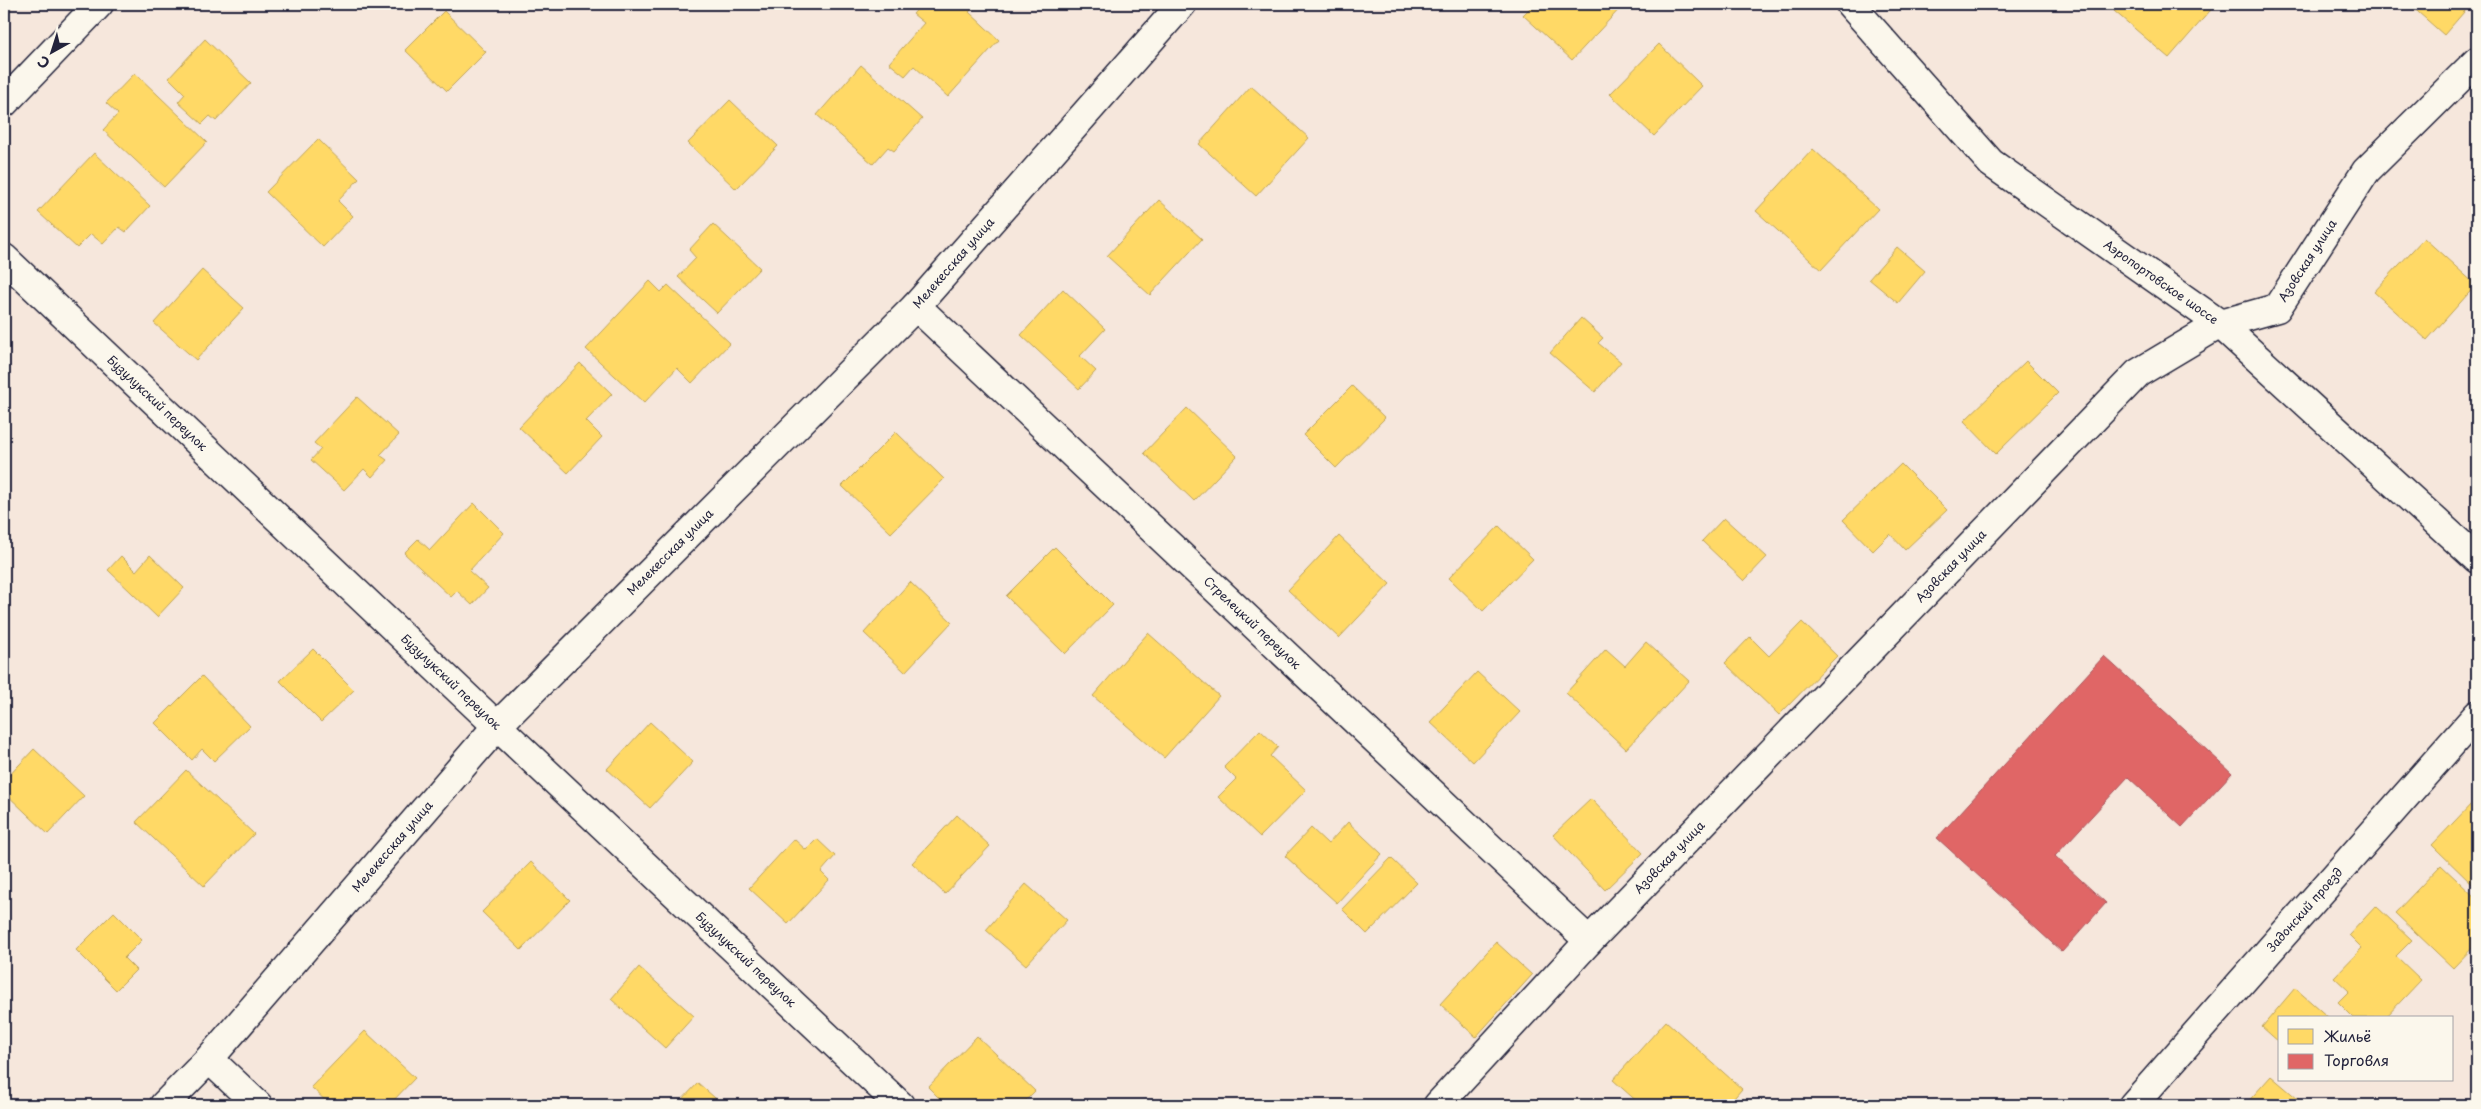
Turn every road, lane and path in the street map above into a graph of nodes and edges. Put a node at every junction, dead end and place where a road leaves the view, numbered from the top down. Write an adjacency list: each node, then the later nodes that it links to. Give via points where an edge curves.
1 (99, 4): 5 (street)
2 (1182, 4): 7 (street, Мелекесская улица)
3 (1850, 4): 8 (street, Аэропортовское шоссе, via 1991,163)
4 (2477, 60): 8 (street, Азовская улица, via 2366,171 2277,308)
5 (4, 103)
6 (4, 258): 11 (street, Бузулукский переулок)
7 (916, 306): 11 (street, Мелекесская улица); 12 (street, Стрелецкий переулок)
8 (2220, 324): 9 (street, Аэропортовское шоссе); 12 (street, Азовская улица, via 2138,372)
9 (2477, 559)
10 (2477, 715): 18 (street, Задонский проезд)
11 (496, 726): 13 (street, Мелекесская улица); 16 (street, Бузулукский переулок)
12 (1589, 941): 17 (street, Азовская улица)
13 (209, 1059): 14 (street, Мелекесская улица); 15 (street)
14 (164, 1105)
15 (258, 1105)
16 (900, 1105)
17 (1438, 1105)
18 (2133, 1105)

